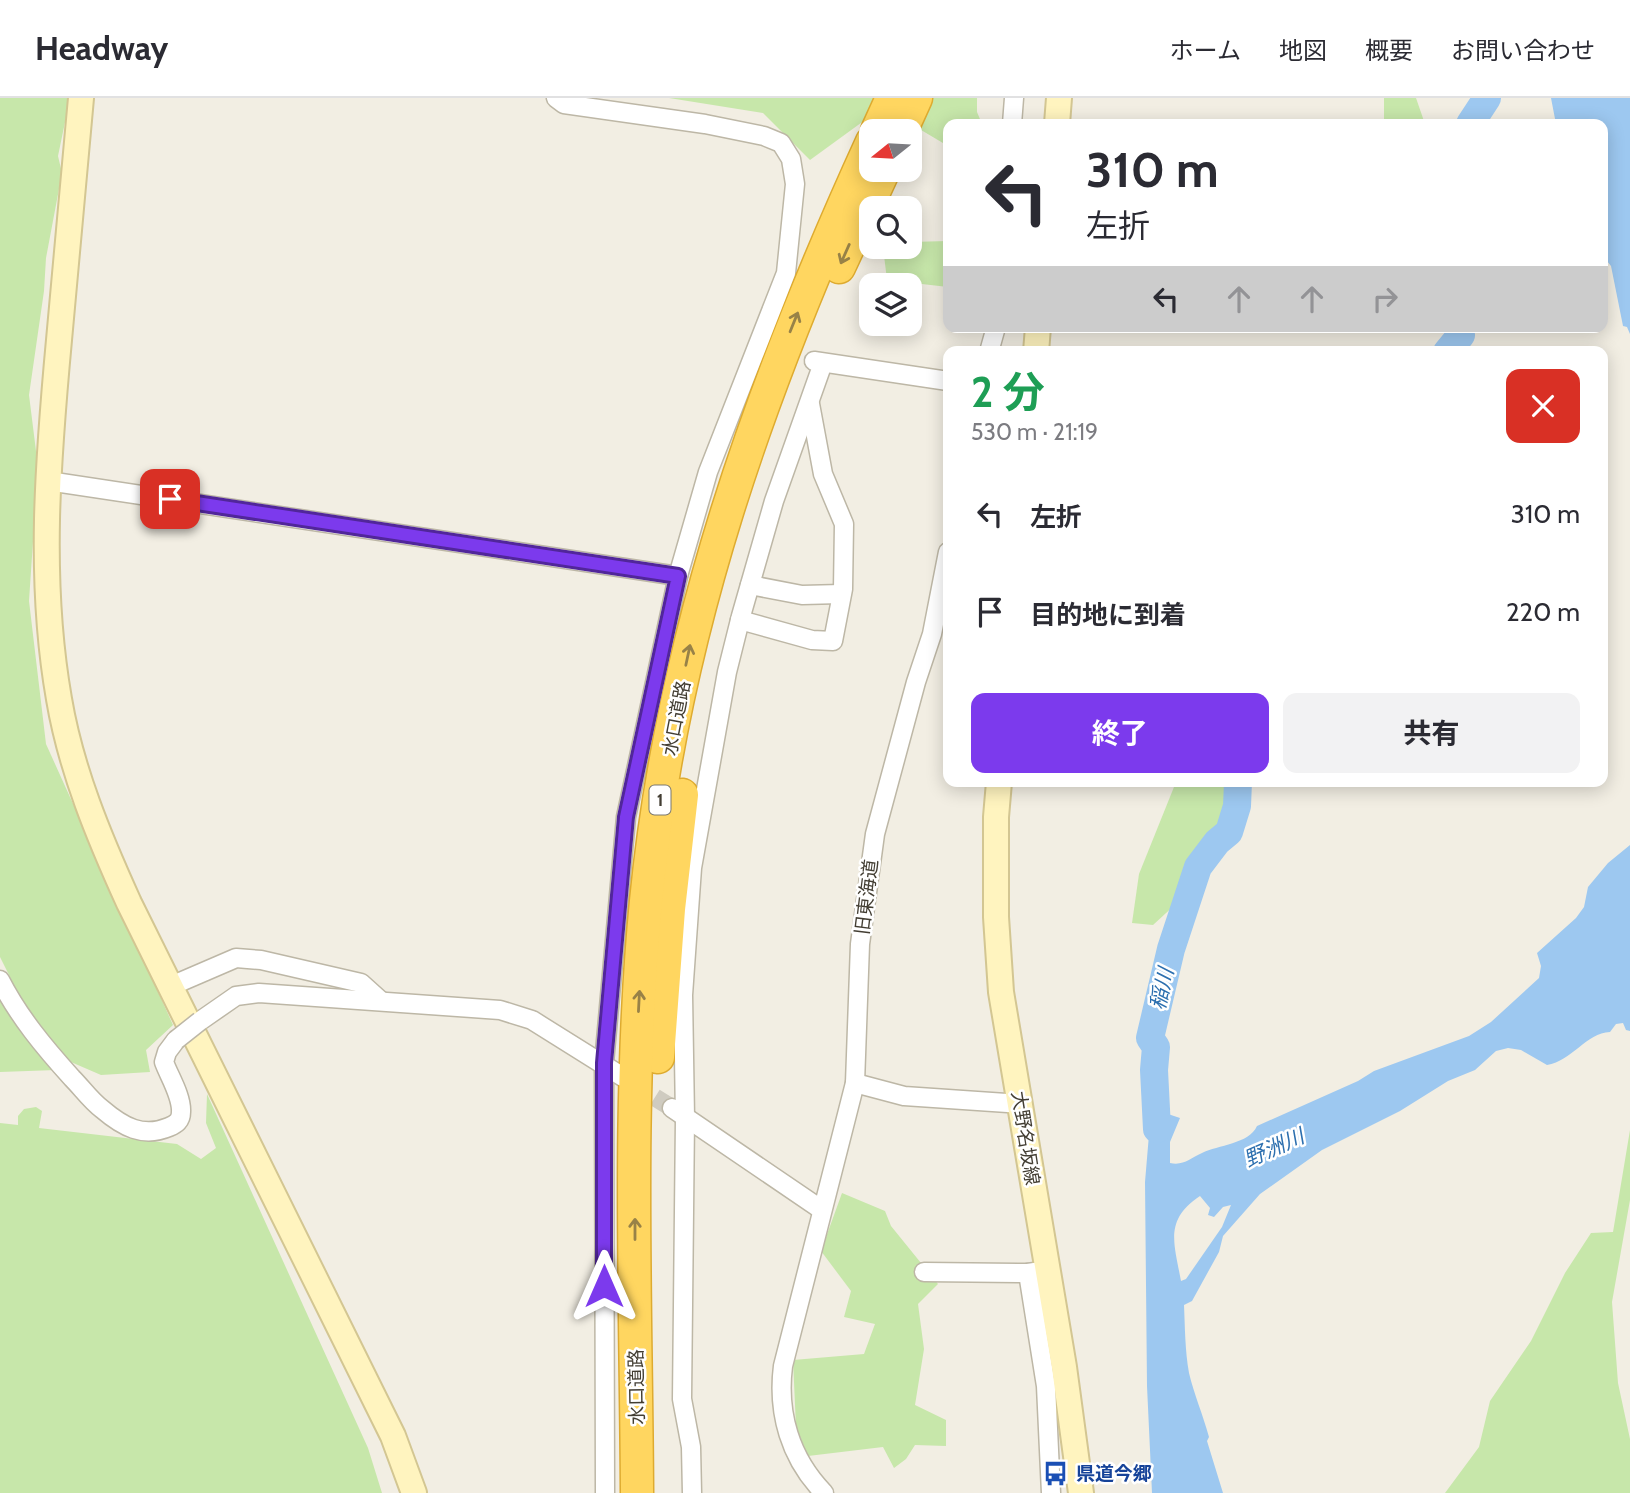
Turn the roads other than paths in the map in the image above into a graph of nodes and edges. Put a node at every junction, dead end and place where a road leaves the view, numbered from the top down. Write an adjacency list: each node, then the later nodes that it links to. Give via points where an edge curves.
1 (81, 98): 15 (street)
2 (556, 98): 16 (street, via 564,104 764,136 781,144 791,159 795,184 786,272 762,351 708,472)
3 (892, 98): 7 (highway)
4 (916, 98): 8 (highway)
5 (1014, 98): 9 (street)
6 (1059, 98): 10 (street)
7 (882, 119)
8 (906, 119)
9 (1012, 119)
10 (1057, 119)
11 (859, 172): 36 (highway, 水口道路 / 1, one-way to 11, via 639,1006 646,900 667,761 703,590 743,456 793,324)
12 (879, 182): 37 (highway, 水口道路 / 1, one-way to 37, via 797,369 761,466 720,612 680,806 658,1052)
13 (943, 381): 14 (street, via 819,362)
14 (810, 400): 17 (street); 18 (street, via 822,474 844,524)
15 (48, 481): 16 (street); 24 (street, via 49,618 58,698 73,764 100,840)
16 (678, 576): 26 (street, via 626,817)
17 (750, 585): 18 (street, via 802,595); 20 (street)
18 (842, 594): 20 (street, via 834,641 812,640)
19 (943, 603): 21 (street, 旧東海道)
20 (740, 620): 30 (street, via 692,868)
21 (941, 624): 28 (street, 旧東海道, via 885,795 868,870)
22 (999, 787): 29 (street, 大野名坂線, via 996,916 1002,992)
23 (0, 980): 25 (street, bridge, via 16,1012 47,1050 102,1109 140,1133 178,1123 181,1105 163,1062 167,1052 176,1040 236,996 259,993)
24 (171, 986): 25 (street, via 236,958 360,982); 34 (street, via 393,1436)
25 (381, 1001): 26 (street, via 510,1013 532,1020)
26 (604, 1063): 27 (street); 35 (street)
27 (623, 1077)
28 (855, 1083): 29 (street, via 904,1097); 31 (street, 旧東海道)
29 (1021, 1104): 33 (street, 大野名坂線)
30 (679, 1113): 31 (street); 38 (street, via 682,1399 691,1447)
31 (822, 1210): 39 (street, 旧東海道, via 780,1389 783,1419 793,1447)
32 (925, 1272): 33 (street)
33 (1038, 1272): 40 (street); 41 (street, 大野名坂線, via 1065,1367)
34 (414, 1493)
35 (605, 1493)
36 (637, 1493)
37 (658, 1493)
38 (692, 1493)
39 (824, 1493)
40 (1051, 1493)
41 (1081, 1493)

